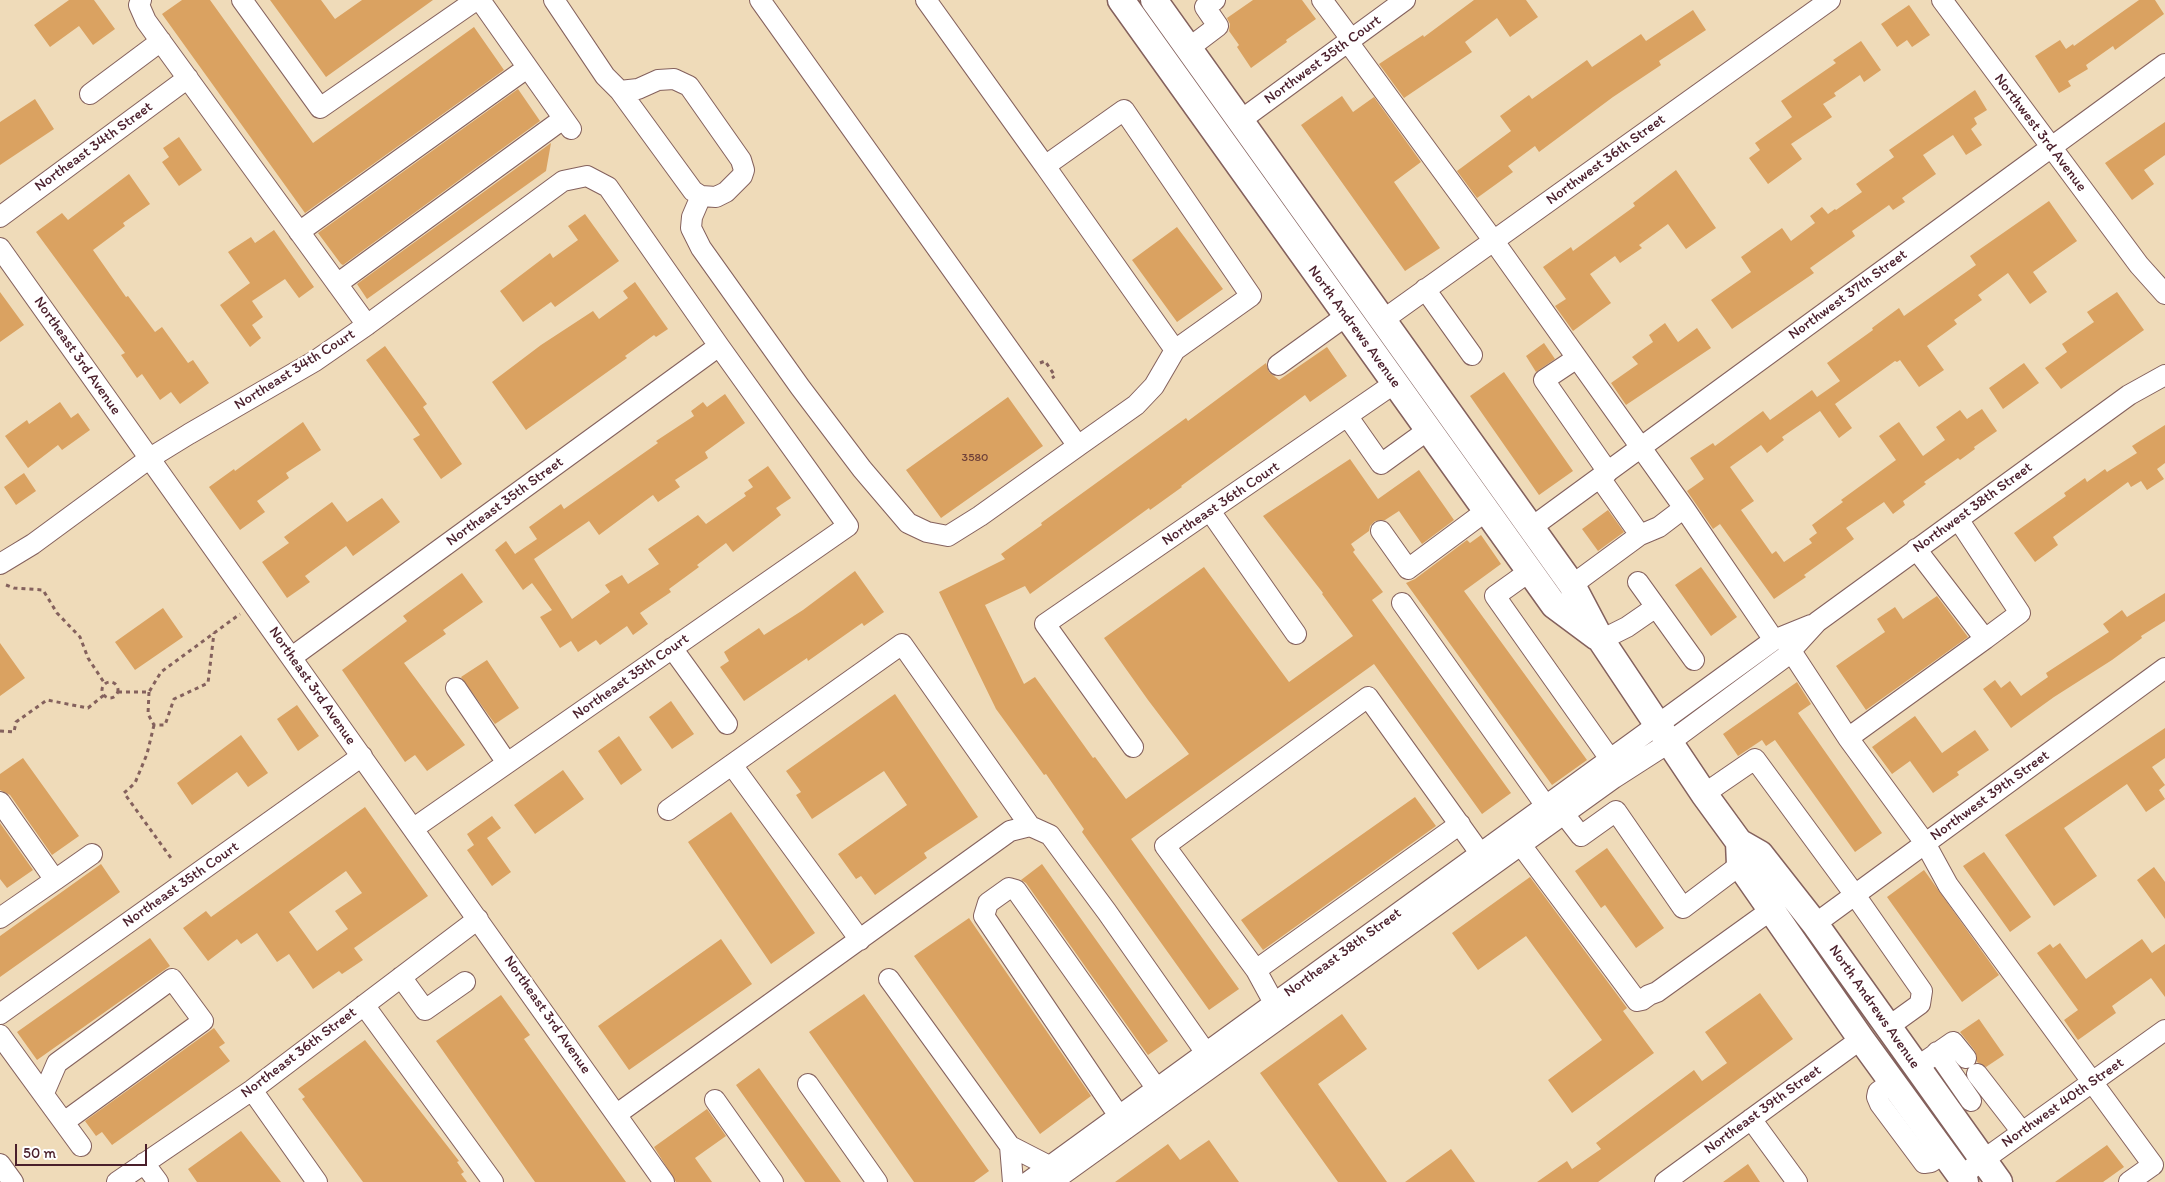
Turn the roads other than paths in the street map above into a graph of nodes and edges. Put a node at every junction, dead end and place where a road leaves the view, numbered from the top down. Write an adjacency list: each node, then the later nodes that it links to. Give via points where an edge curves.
1 (242, 0): 2 (street, via 320,108)
2 (478, 0): 18 (street)
3 (554, 0): 20 (street, via 605,76)
4 (760, 0): 50 (street)
5 (926, 0): 24 (street)
6 (1121, 0): 35 (main road, North Andrews Avenue)
7 (1154, 0): 16 (main road, North Andrews Avenue)
8 (1215, 0): 16 (street, via 1205,7 1218,26)
9 (1322, 0): 15 (street)
10 (1405, 0): 15 (street, Northwest 35th Court)
11 (1830, 0): 28 (street, Northwest 36th Street)
12 (1942, 0): 23 (street, Northwest 3rd Avenue)
13 (137, 2): 14 (street)
14 (161, 41): 19 (street); 21 (street)
15 (1349, 41): 22 (street, Northwest 35th Court); 28 (street)
16 (1189, 48): 22 (main road, North Andrews Avenue)
17 (2165, 64): 23 (street, Northwest 37th Street)
18 (527, 68): 27 (street); 31 (street, via 567,124)
19 (188, 78): 26 (street, Northeast 34th Street); 27 (street)
20 (620, 91): 25 (street, via 693,191); 25 (street, via 638,89 658,80 674,79 689,86 734,149 744,170 736,184 726,192 716,197)
21 (90, 94)
22 (1241, 120): 36 (main road, North Andrews Avenue)
23 (2050, 147): 30 (street, Northwest 3rd Avenue); 51 (street, Northwest 37th Street)
24 (1045, 166): 39 (street); 39 (street, via 1124,110 1251,296)
25 (701, 196): 50 (street, via 690,228 701,248 800,387 908,523 927,532 948,536)
26 (0, 216)
27 (300, 232): 31 (street)
28 (1493, 240): 32 (street, Northwest 36th Street); 41 (street)
29 (0, 248): 52 (street, Northeast 3rd Avenue)
30 (2139, 265): 33 (street, Northwest 3rd Avenue); 34 (street, Northwest 3rd Avenue)
31 (337, 284): 37 (street)
32 (1425, 289): 36 (street, Northwest 36th Street); 40 (street)
33 (2165, 294)
34 (2165, 308)
35 (1346, 316): 36 (main road, via 1370,324); 43 (street); 45 (main road, North Andrews Avenue)
36 (1383, 320): 47 (main road, North Andrews Avenue)
37 (367, 325): 38 (street, Northeast 34th Court, via 563,181 587,176 608,186); 52 (street, Northeast 34th Court, via 315,361)
38 (719, 346): 72 (street, Northeast 35th Court, via 848,526); 73 (street, Northeast 35th Street)
39 (1175, 350): 50 (street, via 1154,386 1136,405)
40 (1472, 355)
41 (1577, 358): 51 (street); 53 (street, via 1544,380)
42 (2165, 361): 46 (street, Northwest 38th Street)
43 (1278, 365)
44 (2165, 375): 46 (street, Northwest 38th Street)
45 (1395, 383): 47 (main road, via 1419,384); 48 (street, Northeast 36th Court); 49 (main road, North Andrews Avenue)
46 (2129, 395): 57 (street, Northwest 38th Street)
47 (1438, 396): 58 (main road, North Andrews Avenue)
48 (1348, 417): 49 (street, via 1381,464); 55 (street, Northeast 36th Court)
49 (1428, 430): 56 (main road, North Andrews Avenue)
50 (1078, 446)
51 (1640, 448): 53 (street, Northwest 37th Street); 54 (street)
52 (150, 458): 62 (street, Northeast 34th Court, via 33,544); 73 (street, Northeast 3rd Avenue)
53 (1604, 475): 58 (street, Northwest 37th Street); 60 (street)
54 (1684, 508): 60 (street, via 1659,527); 71 (street)
55 (1210, 511): 68 (street); 80 (street, Northeast 36th Court, via 1045,624)
56 (1486, 512): 59 (street, via 1408,570); 63 (main road, North Andrews Avenue)
57 (1958, 519): 61 (street, Northwest 38th Street); 69 (street, via 2020,613)
58 (1532, 527): 65 (main road, North Andrews Avenue)
59 (1381, 531)
60 (1640, 534): 65 (street)
61 (1916, 549): 69 (street); 71 (street, Northwest 38th Street)
62 (0, 564)
63 (1530, 571): 70 (main road, North Andrews Avenue, via 1554,605); 82 (street, via 1495,596)
64 (1638, 582): 67 (street)
65 (1572, 585): 70 (main road, North Andrews Avenue)
66 (1402, 603): 87 (street)
67 (1656, 607): 70 (street); 74 (street)
68 (1296, 634)
69 (1985, 639): 79 (street)
70 (1601, 640): 78 (main road, North Andrews Avenue)
71 (1782, 646): 78 (street, Northwest 38th Street); 79 (street)
72 (672, 648): 77 (street); 83 (street, Northeast 35th Court)
73 (292, 657): 81 (street, Northeast 3rd Avenue)
74 (1694, 660)
75 (2165, 668): 93 (street, Northwest 39th Street)
76 (456, 688): 83 (street)
77 (727, 724)
78 (1664, 733): 82 (street, Northeast 38th Street); 85 (main road, North Andrews Avenue); 89 (street, Northeast 38th Street, via 1614,778)
79 (1848, 738): 93 (street)
80 (1133, 747)
81 (362, 756): 92 (street, Northeast 3rd Avenue); 112 (street, Northeast 35th Court)
82 (1610, 759): 87 (street, Northeast 38th Street)
83 (507, 763): 92 (street, Northeast 35th Court)
84 (732, 765): 88 (street); 91 (street, via 902,644); 104 (street)
85 (1704, 794): 97 (main road, North Andrews Avenue); 99 (street, via 1755,759)
86 (0, 802): 98 (street)
87 (1546, 806): 95 (street, Northeast 38th Street)
88 (668, 810)
89 (1564, 814): 94 (street, Northeast 38th Street); 97 (street, via 1581,836 1616,811 1683,908)
90 (1460, 824): 95 (street); 106 (street); 106 (street, via 1368,697 1165,846)
91 (1030, 826): 104 (street, via 1010,831); 118 (street, via 1050,835 1107,912)
92 (414, 828): 102 (street, Northeast 3rd Avenue)
93 (1926, 843): 99 (street, Northwest 39th Street); 119 (street, via 1948,885)
94 (1521, 845): 100 (street, via 1637,1001 1658,992); 105 (street, Northeast 38th Street)
95 (1480, 853): 105 (street, Northeast 38th Street)
96 (92, 854): 98 (street)
97 (1740, 854): 100 (main road, North Andrews Avenue); 103 (main road, North Andrews Avenue, via 1760,854)
98 (55, 880): 101 (street)
99 (1855, 895): 103 (street, Northwest 39th Street); 113 (street, via 1922,991 1920,1004)
100 (1771, 910): 116 (main road, North Andrews Avenue)
101 (0, 918)
102 (478, 919): 107 (street, Northeast 36th Street); 128 (street, Northeast 3rd Avenue)
103 (1815, 924): 113 (main road, North Andrews Avenue)
104 (860, 940): 128 (street)
105 (1349, 958): 110 (street, Northeast 38th Street); 118 (street, Northeast 38th Street)
106 (1256, 970): 110 (street)
107 (401, 977): 109 (street, via 425,1010); 111 (street, Northeast 36th Street)
108 (889, 979): 133 (street)
109 (465, 982)
110 (1274, 1003): 118 (street, Northeast 38th Street)
111 (364, 1005): 122 (street, Northeast 36th Street); 143 (street)
112 (0, 1014)
113 (1888, 1027): 117 (main road, North Andrews Avenue)
114 (2165, 1030): 119 (street, Northwest 40th Street)
115 (0, 1035): 124 (street)
116 (1861, 1039): 129 (street, Northeast 39th Street); 138 (main road, North Andrews Avenue)
117 (1927, 1060): 123 (street, via 1953,1042); 126 (main road, North Andrews Avenue)
118 (1206, 1062): 121 (street, Northeast 38th Street); 137 (street, Northeast 38th Street)
119 (2093, 1082): 131 (street, Northwest 40th Street); 152 (street, via 2153,1165)
120 (808, 1084): 146 (street)
121 (1157, 1089): 127 (street, Northeast 38th Street); 127 (street, via 1020,894 1009,888 988,904 984,916)
122 (252, 1090): 135 (street, Northeast 36th Street); 142 (street)
123 (1989, 1090): 126 (street); 131 (street)
124 (44, 1093): 130 (street); 130 (street, via 57,1063 172,980 202,1021)
125 (715, 1100): 145 (street)
126 (1961, 1108): 134 (main road, North Andrews Avenue)
127 (1119, 1116): 137 (street, Northeast 38th Street)
128 (621, 1119): 144 (street, Northeast 3rd Avenue)
129 (1751, 1119): 149 (street, Northeast 39th Street); 150 (street)
130 (64, 1122): 132 (street)
131 (2022, 1132): 134 (street, Northwest 40th Street)
132 (81, 1146)
133 (1010, 1146): 137 (street); 147 (street)
134 (1983, 1160): 138 (street, Northwest 40th Street); 151 (main road, North Andrews Avenue)
135 (144, 1163): 140 (street, Northeast 36th Street); 141 (street)
136 (0, 1164): 139 (street)
137 (1051, 1174): 148 (street, Northeast 38th Street)
138 (1963, 1179)
139 (13, 1182)
140 (117, 1182)
141 (158, 1182)
142 (317, 1182)
143 (493, 1182)
144 (664, 1182)
145 (773, 1182)
146 (876, 1182)
147 (1014, 1182)
148 (1028, 1182)
149 (1665, 1182)
150 (1797, 1182)
151 (1999, 1182)
152 (2129, 1182)

